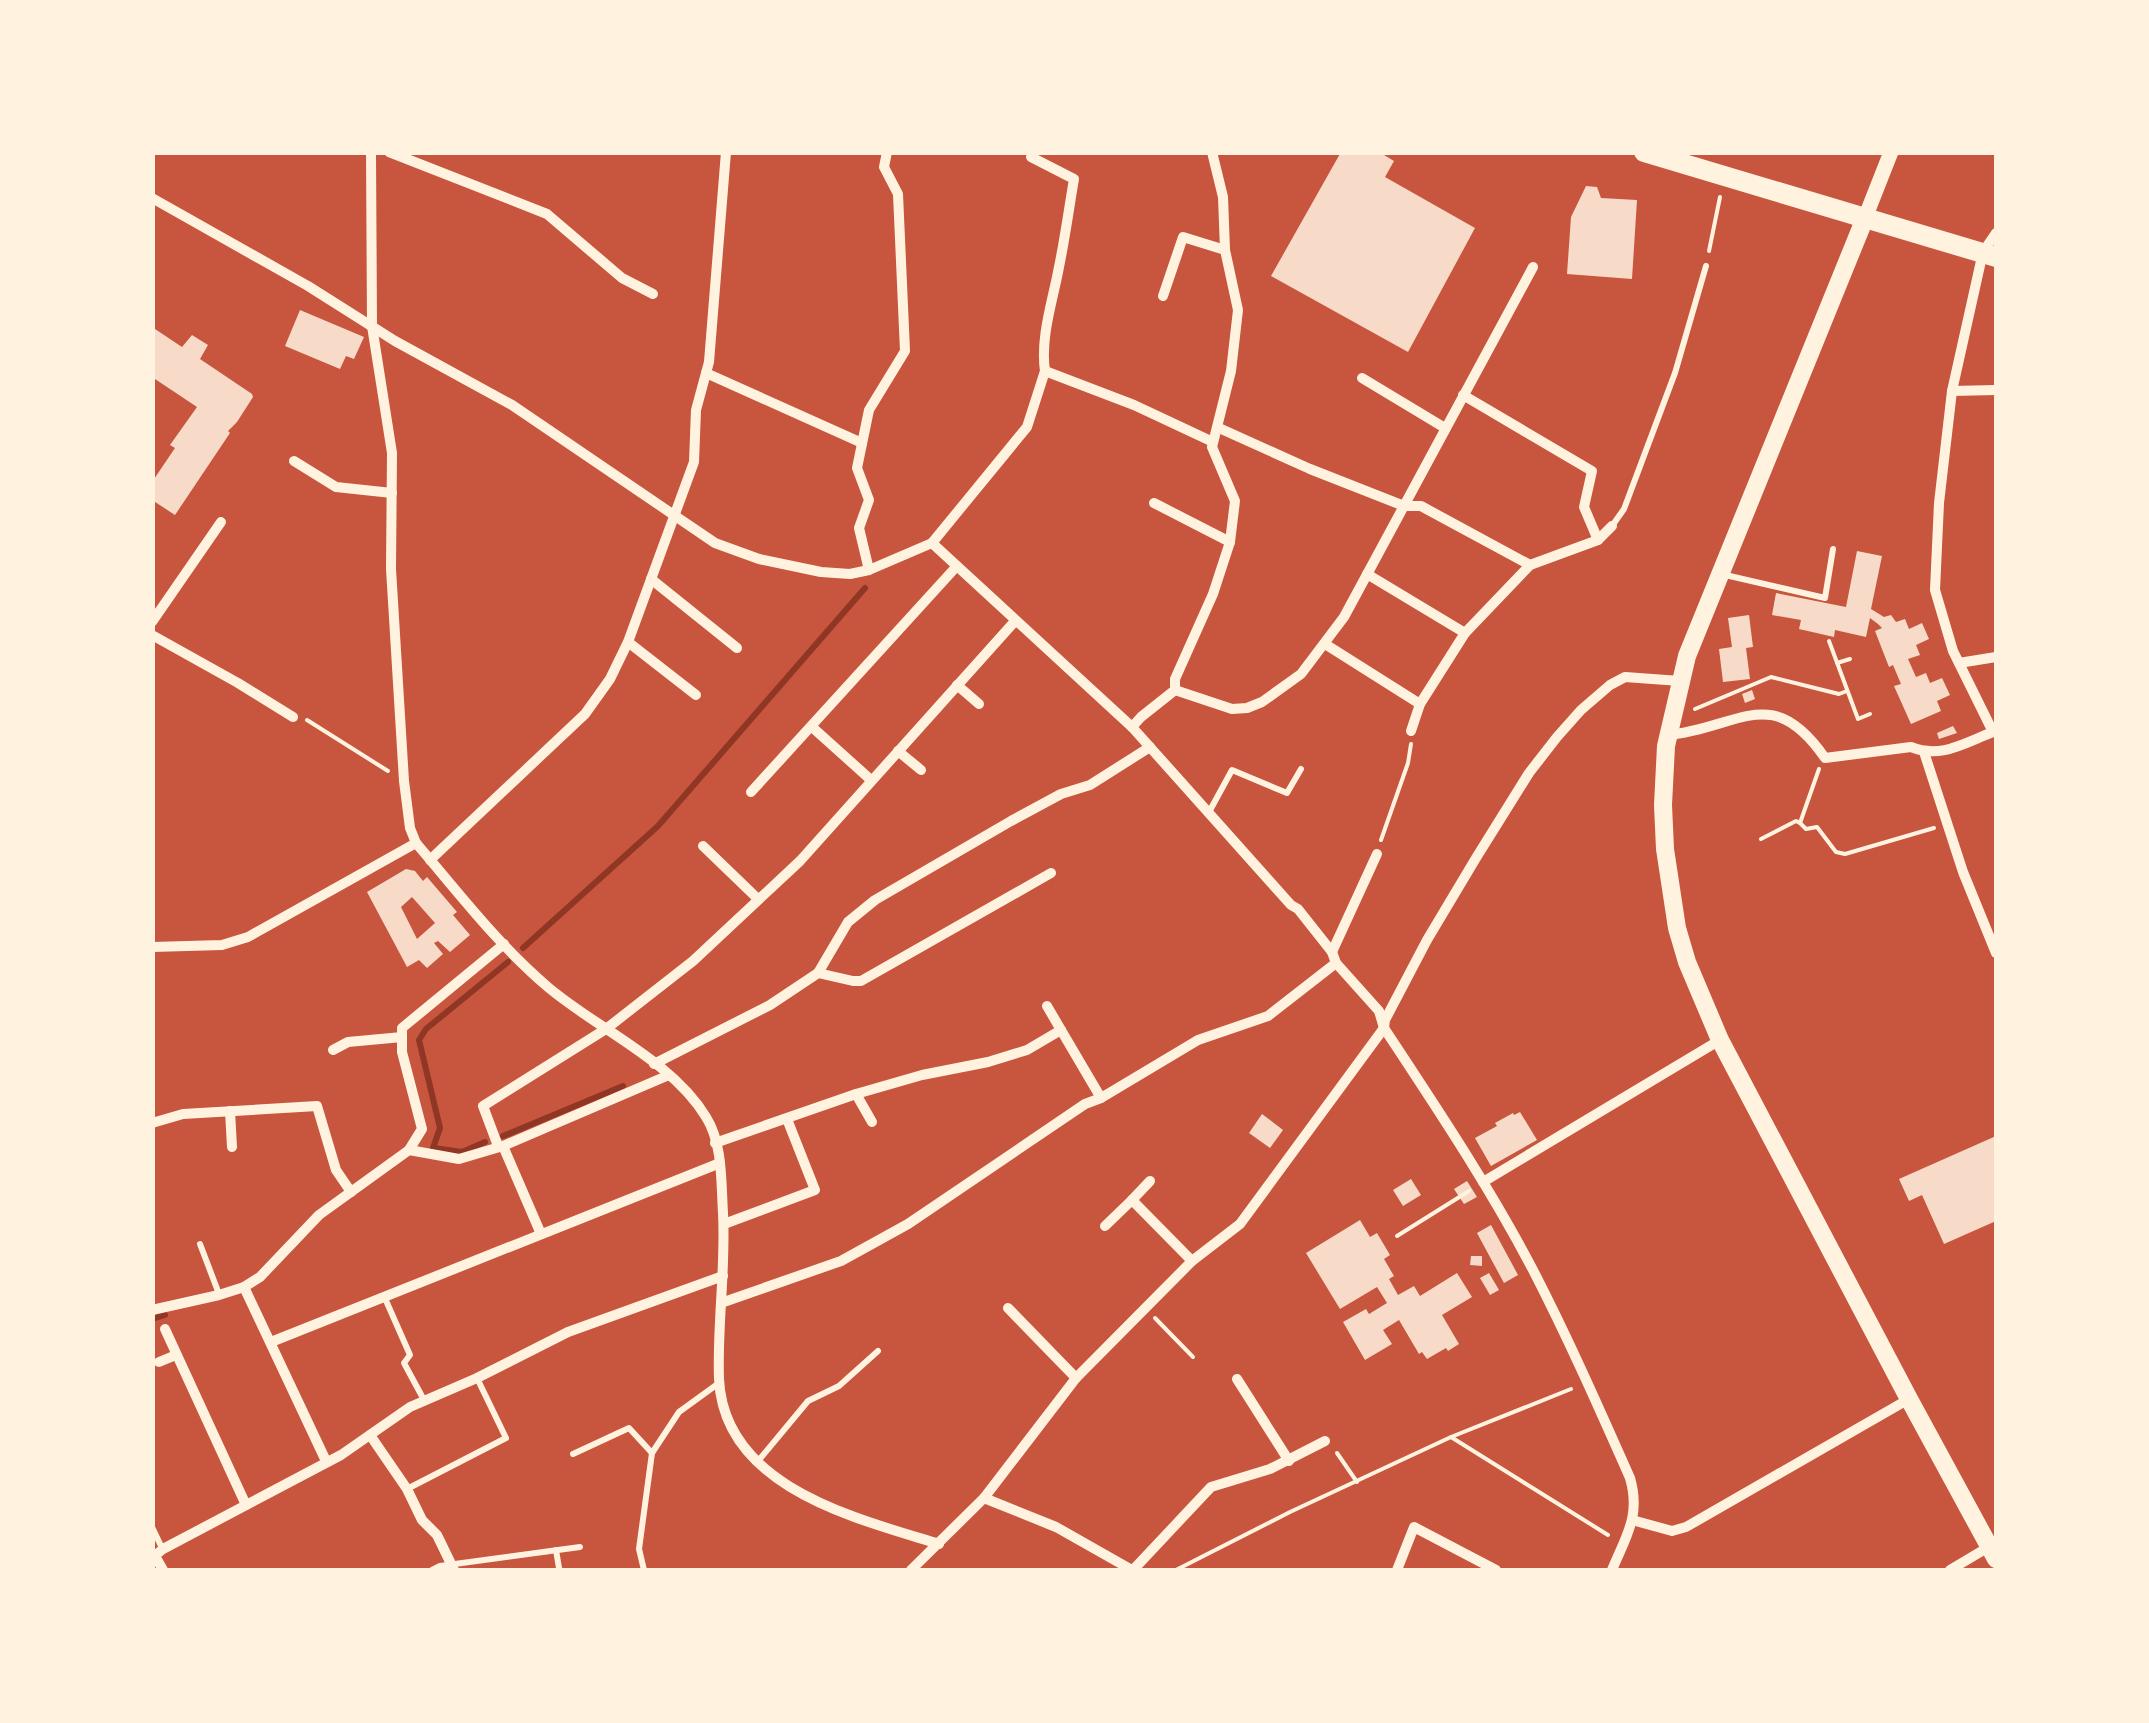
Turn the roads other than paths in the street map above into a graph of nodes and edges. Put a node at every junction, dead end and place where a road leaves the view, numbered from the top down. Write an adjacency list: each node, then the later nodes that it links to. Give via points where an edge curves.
1 (371, 152): 18 (street)
2 (389, 152): 16 (street, via 546,214 622,278)
3 (726, 152): 20 (street)
4 (887, 152): 27 (street, via 884,167 898,194 905,351 869,410)
5 (1212, 152): 12 (street)
6 (1644, 152): 10 (highway)
7 (1891, 152): 10 (street)
8 (1031, 157): 19 (street, via 1074,179)
9 (152, 198): 18 (street)
10 (1865, 218): 13 (highway); 44 (main road)
11 (1996, 234): 13 (street)
12 (1226, 250): 17 (street, via 1183,237); 25 (street, via 1238,310)
13 (1990, 254): 22 (street)
14 (1706, 266): 35 (lane, via 1675,373)
15 (1533, 267): 24 (street)
16 (653, 294)
17 (1163, 296)
18 (372, 326): 30 (street); 33 (street, via 535,419)
19 (1045, 371): 28 (street); 38 (street, via 1027,427)
20 (706, 373): 27 (street); 33 (street, via 694,462)
21 (1362, 378): 26 (street)
22 (1952, 390): 23 (street); 54 (street, via 1936,590)
23 (1996, 390)
24 (1463, 395): 26 (street); 36 (street, via 1592,470 1584,507)
25 (1219, 428): 28 (street); 32 (street)
26 (1444, 428): 32 (street)
27 (862, 442): 42 (street, via 857,468 869,500 859,528)
28 (1213, 442): 37 (street, via 1235,502)
29 (294, 461): 30 (street, via 336,487)
30 (392, 493): 77 (street, via 390,569 404,782)
31 (1154, 503): 37 (street)
32 (1404, 506): 40 (street, via 1421,506); 43 (street)
33 (674, 517): 42 (street, via 715,543 760,559 821,572); 45 (street)
34 (221, 522): 47 (street)
35 (1612, 526): 36 (street)
36 (1598, 540): 40 (street)
37 (1230, 542): 58 (street)
38 (932, 543): 41 (street); 42 (street)
39 (1833, 550): 44 (lane, via 1825,598)
40 (1530, 565): 49 (street)
41 (956, 567): 46 (street); 64 (street)
42 (869, 570)
43 (1367, 574): 49 (street); 52 (street)
44 (1720, 574): 55 (main road)
45 (651, 579): 48 (street, via 734,645); 51 (street)
46 (1015, 621): 57 (street); 65 (street)
47 (152, 622)
48 (740, 630)
49 (1465, 633): 62 (street)
50 (152, 635): 63 (street)
51 (628, 642): 56 (street); 80 (street, via 585,714)
52 (1326, 644): 58 (street, via 1302,674 1247,708); 62 (street)
53 (1996, 657): 54 (street)
54 (1959, 664): 68 (street)
55 (1680, 681): 67 (main road); 89 (street, via 1625,677 1557,737 1427,940)
56 (680, 682): 59 (street); 60 (street)
57 (957, 686): 61 (street); 70 (street)
58 (1175, 690): 65 (street)
59 (672, 694)
60 (696, 695)
61 (978, 704)
62 (1420, 704): 66 (street)
63 (293, 717)
64 (812, 727): 74 (street); 75 (street)
65 (1132, 728): 69 (street)
66 (1410, 731)
67 (1668, 735): 71 (street, via 1764,714 1796,724 1825,758 1911,747); 93 (main road, via 1662,805 1670,890 1687,962)
68 (1994, 736): 71 (street)
69 (1150, 747): 76 (street); 87 (street, via 876,900 848,922)
70 (898, 750): 73 (street); 74 (street)
71 (1924, 752): 85 (street)
72 (1301, 768): 76 (lane, via 1287,793 1232,770)
73 (921, 770)
74 (871, 780): 82 (street)
75 (751, 792)
76 (1208, 814): 86 (street)
77 (416, 843): 80 (street); 84 (street, via 248,936)
78 (703, 846): 82 (street)
79 (1377, 854): 86 (street)
80 (430, 860): 83 (street)
81 (1052, 872): 87 (street, via 861,981)
82 (758, 900): 90 (street, via 694,962)
83 (504, 944): 90 (street); 92 (street, via 402,1028)
84 (152, 947)
85 (1996, 954)
86 (1334, 957): 89 (street); 98 (street, via 1268,1016 1198,1040)
87 (818, 973): 95 (street, via 770,1006)
88 (1047, 1006): 91 (street)
89 (1384, 1028): 109 (street); 116 (street, via 1240,1224)
90 (606, 1030): 95 (street); 104 (street, via 482,1106)
91 (1062, 1030): 97 (street, via 988,1062); 98 (street)
92 (402, 1037): 94 (street, via 348,1042); 106 (street, via 422,1129)
93 (1720, 1040): 109 (street); 133 (main road)
94 (333, 1050)
95 (654, 1064): 96 (street)
96 (669, 1076): 103 (street, via 705,1114); 104 (street)
97 (856, 1094): 100 (street); 101 (street)
98 (1101, 1098): 121 (street, via 841,1261)
99 (230, 1111): 102 (street); 105 (street); 110 (street, via 318,1106 336,1170)
100 (786, 1119): 103 (street); 112 (street, via 815,1190)
101 (872, 1122)
102 (152, 1124)
103 (715, 1143): 107 (street)
104 (500, 1146): 106 (street, via 459,1159); 114 (street)
105 (232, 1147)
106 (409, 1150): 110 (street)
107 (720, 1163): 112 (street); 114 (street)
108 (1150, 1181): 111 (street)
109 (1483, 1182): 147 (street, via 1532,1268 1630,1478)
110 (351, 1192): 118 (street)
111 (1132, 1200): 113 (street); 116 (street)
112 (724, 1224): 117 (street)
113 (1105, 1226)
114 (541, 1234): 120 (street)
115 (200, 1244): 119 (lane)
116 (1192, 1261): 130 (street)
117 (723, 1276): 121 (street); 129 (street)
118 (244, 1286): 119 (street); 125 (street)
119 (219, 1294): 123 (street)
120 (384, 1296): 125 (street); 134 (lane, via 410,1354 404,1363)
121 (722, 1303): 132 (street)
122 (1008, 1308): 130 (street)
123 (152, 1310)
124 (165, 1329): 127 (street)
125 (271, 1342): 142 (street)
126 (878, 1351): 143 (lane, via 839,1386 808,1401)
127 (176, 1355): 128 (street); 135 (street)
128 (158, 1362)
129 (476, 1378): 134 (street); 144 (lane, via 506,1438)
130 (1076, 1378): 145 (street)
131 (1237, 1379): 141 (street)
132 (719, 1383): 139 (lane, via 679,1412); 143 (street, via 730,1426)
133 (1909, 1399): 147 (street, via 1686,1527 1672,1531); 151 (main road)
134 (424, 1400): 136 (street)
135 (210, 1430): 137 (street); 146 (street)
136 (370, 1435): 142 (street); 144 (street)
137 (196, 1437)
138 (1325, 1441): 141 (street)
139 (652, 1452): 140 (lane, via 630,1428); 158 (lane, via 639,1549)
140 (573, 1454)
141 (1288, 1460): 160 (street, via 1210,1487)
142 (326, 1462): 146 (street)
143 (756, 1463): 149 (street, via 835,1509)
144 (407, 1489): 154 (street)
145 (984, 1498): 149 (street); 160 (street, via 1056,1527)
146 (246, 1505): 153 (street)
147 (1632, 1520): 163 (street)
148 (152, 1527): 153 (lane)
149 (939, 1544): 159 (street)
150 (580, 1547): 152 (lane)
151 (1994, 1549): 164 (street)
152 (556, 1550): 154 (lane); 155 (lane)
153 (157, 1554): 156 (street)
154 (452, 1568): 157 (lane)
155 (559, 1568)
156 (163, 1570)
157 (432, 1570)
158 (644, 1570)
159 (911, 1570)
160 (1132, 1570)
161 (1397, 1570): 162 (street, via 1414,1527)
162 (1496, 1570)
163 (1612, 1570)
164 (1950, 1570)

